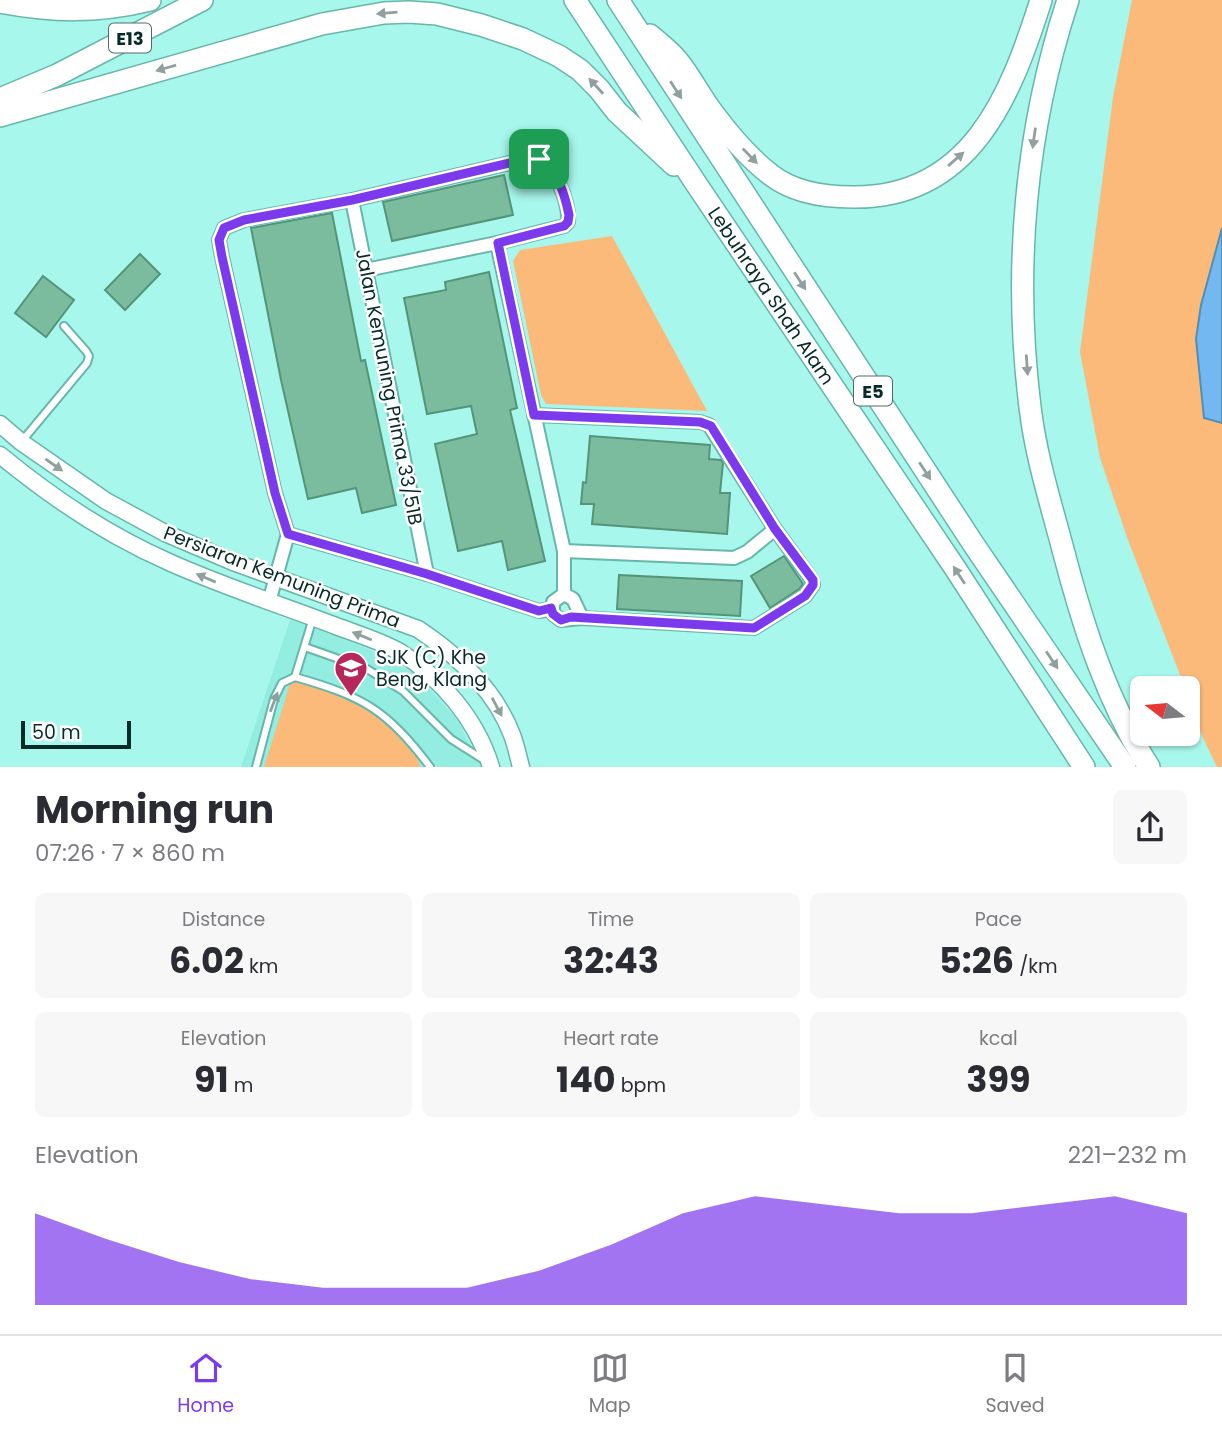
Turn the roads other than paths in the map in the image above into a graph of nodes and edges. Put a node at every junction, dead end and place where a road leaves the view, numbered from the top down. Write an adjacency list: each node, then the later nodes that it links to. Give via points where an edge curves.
1 (150, 0): 6 (highway, via 78,11)
2 (202, 0): 8 (highway, E13, via 57,75)
3 (575, 0): 10 (highway, Lebuhraya Shah Alam / E5)
4 (1041, 0): 7 (highway, one-way to 4, via 677,60 713,113 751,158 774,177 830,197 870,197 935,176 980,136 1018,69)
5 (1068, 0): 37 (highway, one-way to 37, via 1039,104 1025,201 1023,316 1030,408 1045,488 1083,621 1119,712)
6 (0, 2)
7 (622, 6): 36 (highway, Lebuhraya Shah Alam / E5, one-way to 36)
8 (0, 99)
9 (0, 116): 10 (highway, one-way to 9, via 617,112 580,70 559,56 523,39 437,15 384,13 322,23)
10 (696, 185): 35 (highway, Lebuhraya Shah Alam / E5, one-way to 10)
11 (352, 200): 12 (street, via 539,159 554,174 567,206 568,222); 13 (street, Jalan Kemuning Prima 33/51B); 20 (street, via 229,224 219,240)
12 (498, 243): 13 (street); 15 (street)
13 (366, 270): 22 (street, Jalan Kemuning Prima 33/51B)
14 (64, 326): 17 (lane, via 89,356)
15 (534, 415): 19 (street, via 706,423); 21 (street)
16 (0, 424): 17 (street, Persiaran Kemuning Prima)
17 (21, 442): 23 (street, Persiaran Kemuning Prima, one-way to 23, via 106,501 165,533)
18 (0, 455): 25 (street, Persiaran Kemuning Prima, one-way to 18, via 168,562 96,525)
19 (775, 529): 21 (street, via 734,558); 28 (street, via 811,575 813,585 805,596 754,628)
20 (288, 534): 22 (street); 23 (street)
21 (564, 551): 24 (street)
22 (427, 574): 26 (street, via 539,611)
23 (275, 577): 25 (street); 34 (street, Persiaran Kemuning Prima, one-way to 34, via 418,629 439,643 490,693 512,734)
24 (564, 594): 26 (street); 28 (street, via 573,599)
25 (270, 602): 27 (street, Persiaran Kemuning Prima)
26 (551, 608): 28 (street, via 561,620)
27 (313, 617): 29 (lane); 31 (street, Persiaran Kemuning Prima, one-way to 27, via 479,736 430,674 398,651)
28 (582, 618)
29 (305, 648): 30 (lane); 31 (lane, via 367,669 404,691 451,738)
30 (295, 677): 32 (lane, one-way to 30, via 274,699 282,683); 33 (lane, via 367,703 412,742)
31 (490, 766)
32 (256, 767)
33 (430, 767)
34 (521, 767)
35 (1084, 767)
36 (1125, 767)
37 (1149, 767)

